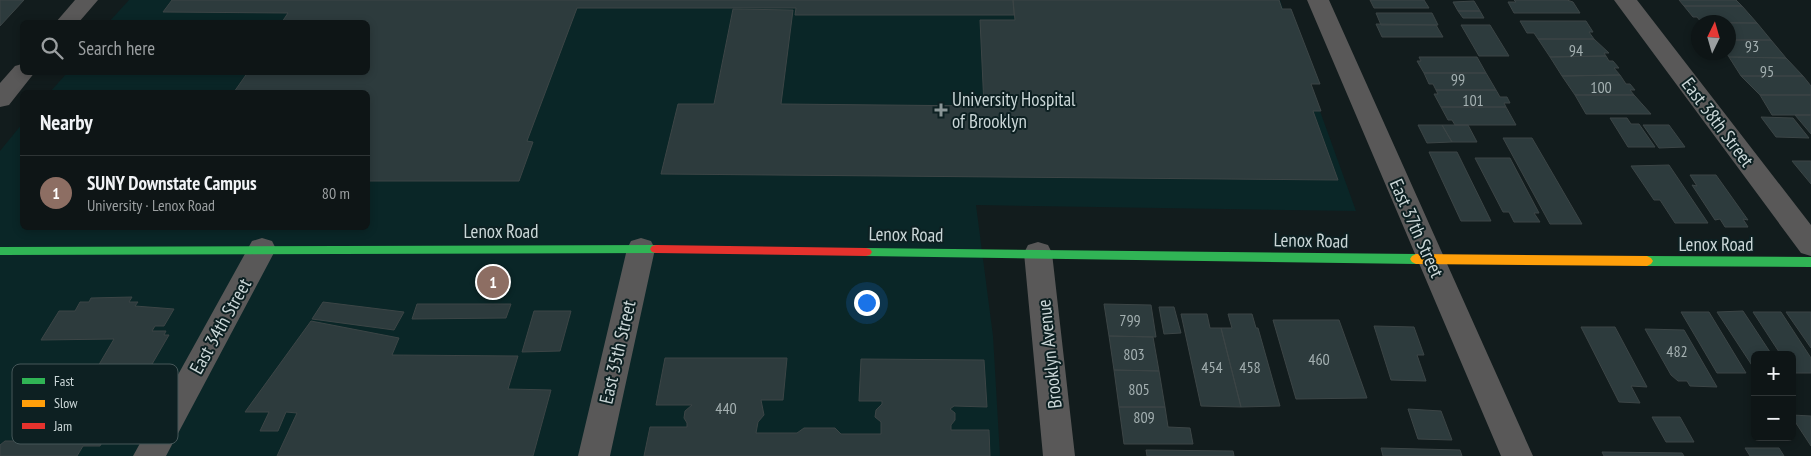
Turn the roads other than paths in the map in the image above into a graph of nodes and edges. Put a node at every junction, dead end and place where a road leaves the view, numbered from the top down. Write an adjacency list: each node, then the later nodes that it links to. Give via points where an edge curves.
1 (87, 0): 4 (street)
2 (1318, 0): 12 (street, East 37th Street)
3 (1625, 0): 7 (street, East 38th Street)
4 (70, 20)
5 (20, 75): 6 (street)
6 (0, 99)
7 (1811, 245)
8 (262, 249): 9 (street, Lenox Road); 10 (street, Lenox Road); 14 (street, East 34th Street)
9 (641, 249): 11 (street, Lenox Road); 17 (street, East 35th Street)
10 (0, 251)
11 (1038, 253): 12 (street, Lenox Road); 18 (street, Brooklyn Avenue)
12 (1431, 259): 13 (street, Lenox Road); 19 (street, East 37th Street)
13 (1811, 262)
14 (178, 403)
15 (156, 444): 16 (street, East 34th Street)
16 (149, 456)
17 (594, 456)
18 (1059, 456)
19 (1517, 456)

